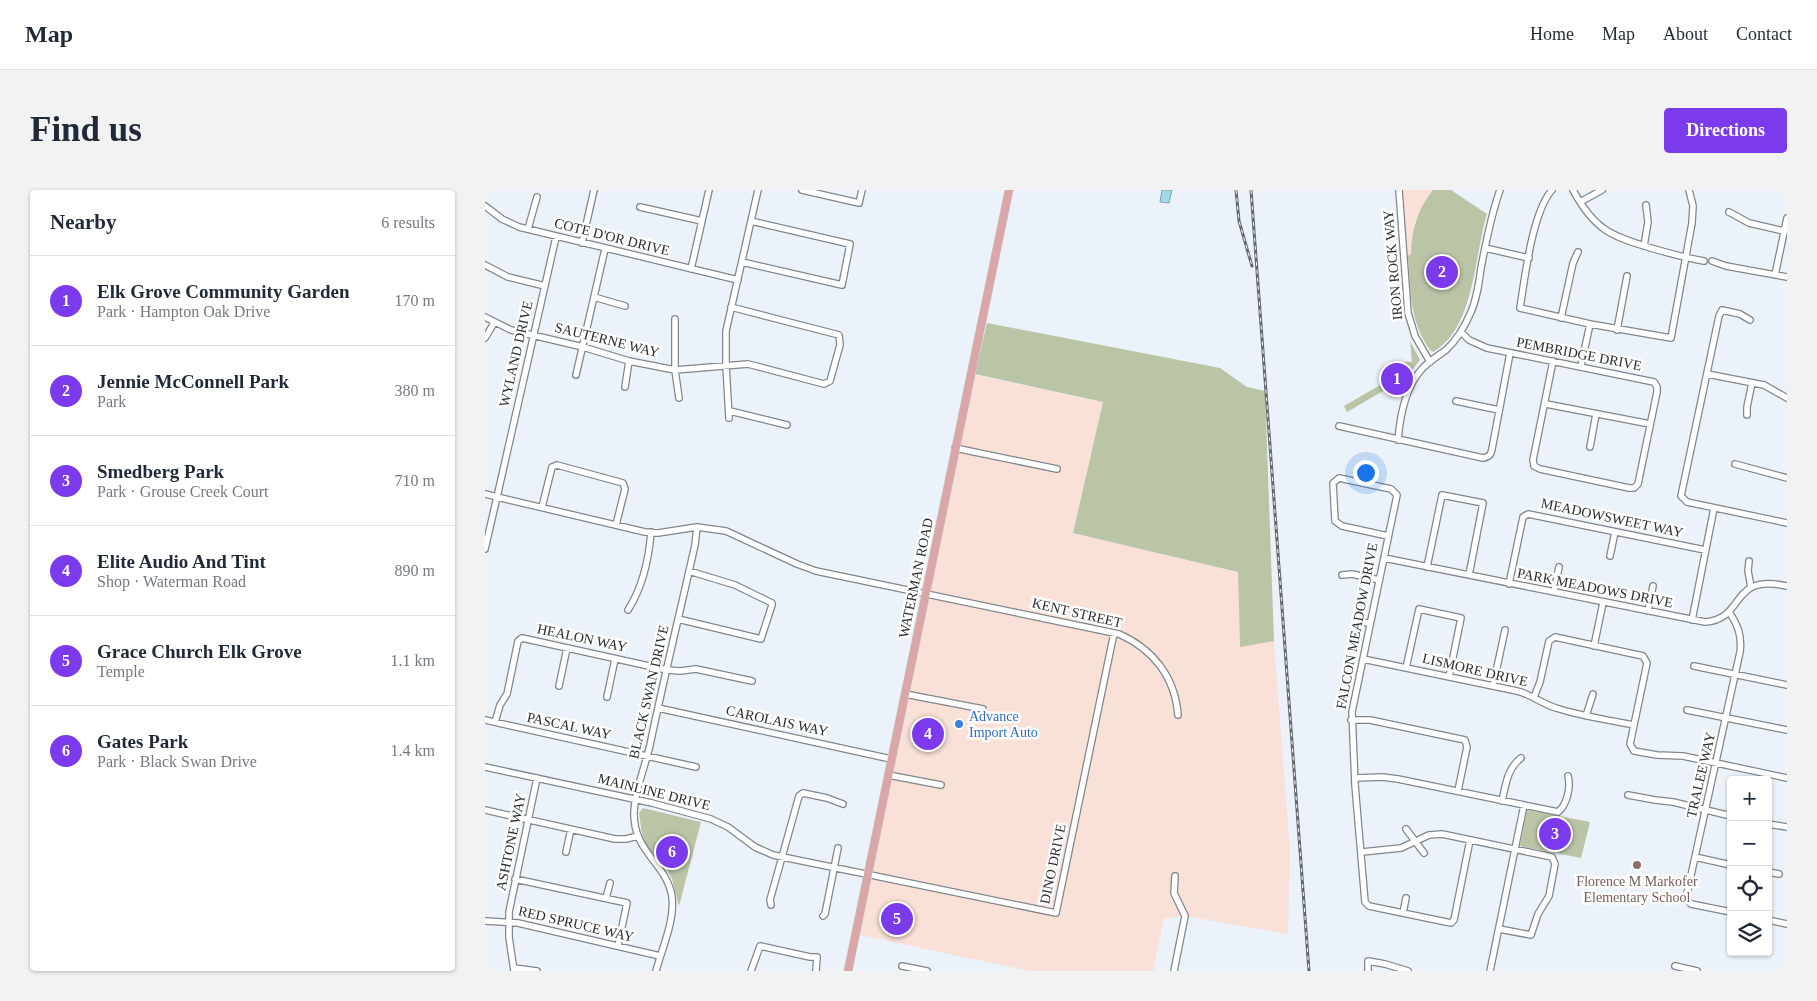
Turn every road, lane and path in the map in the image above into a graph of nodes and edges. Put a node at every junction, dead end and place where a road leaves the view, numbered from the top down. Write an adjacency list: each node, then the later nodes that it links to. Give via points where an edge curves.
1 (594, 190): 25 (street)
2 (709, 190): 20 (street)
3 (758, 190): 21 (street)
4 (802, 190): 5 (street, via 859,203)
5 (862, 190)
6 (1399, 190): 58 (street, IRON ROCK WAY, via 1408,313 1415,336)
7 (1500, 190): 27 (street)
8 (1552, 190): 30 (street, via 1541,208)
9 (1573, 190): 14 (street)
10 (1602, 190): 14 (street)
11 (1689, 190): 31 (street, via 1693,215)
12 (1007, 191): 79 (main road, WATERMAN ROAD)
13 (537, 197): 22 (street)
14 (1580, 202): 26 (street, via 1605,230)
15 (1646, 205): 26 (street, via 1648,222)
16 (485, 206): 22 (street, COTE D'OR DRIVE, via 506,222)
17 (640, 207): 20 (street)
18 (1729, 212): 23 (street, via 1749,223)
19 (1787, 218): 23 (street)
20 (702, 221): 36 (street)
21 (751, 221): 34 (street); 34 (street, via 850,244 841,285)
22 (528, 229): 24 (street, COTE D'OR DRIVE)
23 (1784, 231): 37 (street)
24 (557, 237): 25 (street, COTE D'OR DRIVE); 41 (street, WYLAND DRIVE)
25 (582, 243): 28 (street, COTE D'OR DRIVE)
26 (1644, 246): 31 (street)
27 (1485, 248): 30 (street); 52 (street, via 1474,304)
28 (605, 249): 36 (street, COTE D'OR DRIVE); 42 (street)
29 (1578, 252): 46 (street)
30 (1529, 258): 46 (street, via 1520,308)
31 (1684, 258): 32 (street); 51 (street, via 1671,338)
32 (1704, 261)
33 (1712, 261): 37 (street)
34 (742, 262): 40 (street)
35 (485, 265): 41 (street, via 508,277)
36 (691, 269): 40 (street, COTE D'OR DRIVE)
37 (1775, 275): 39 (street)
38 (1627, 276): 51 (street)
39 (1787, 277)
40 (738, 280): 44 (street)
41 (545, 286): 53 (street, WYLAND DRIVE)
42 (594, 296): 43 (street); 55 (street)
43 (625, 306)
44 (731, 307): 60 (street, via 726,331); 60 (street, SAUTERNE WAY, via 832,332 839,335 840,345 830,381 824,384 748,364)
45 (485, 317): 49 (street, SAUTERNE WAY)
46 (1561, 318): 50 (street)
47 (675, 319): 62 (street)
48 (1750, 320): 63 (street, via 1722,310)
49 (494, 323): 53 (street, SAUTERNE WAY); 54 (street)
50 (1589, 324): 51 (street); 61 (street)
51 (1617, 330)
52 (1461, 332): 56 (street, PEMBRIDGE DRIVE, via 1481,346); 58 (street)
53 (533, 335): 55 (street, SAUTERNE WAY); 84 (street, WYLAND DRIVE)
54 (485, 338)
55 (583, 347): 57 (street, SAUTERNE WAY); 64 (street)
56 (1511, 353): 59 (street, PEMBRIDGE DRIVE); 71 (street)
57 (629, 361): 62 (street, SAUTERNE WAY); 66 (street)
58 (1430, 362): 77 (street, via 1409,388)
59 (1553, 362): 61 (street, PEMBRIDGE DRIVE); 70 (street)
60 (726, 365): 62 (street, SAUTERNE WAY); 75 (street, via 730,414)
61 (1581, 366): 74 (street, PEMBRIDGE DRIVE, via 1655,382 1657,389)
62 (675, 370): 67 (street)
63 (1707, 374): 65 (street); 86 (street, via 1681,496 1687,502)
64 (577, 375)
65 (1752, 383): 68 (street, via 1768,387); 73 (street)
66 (625, 387)
67 (679, 398)
68 (1787, 398)
69 (1457, 401): 71 (street)
70 (1545, 404): 72 (street); 74 (street, via 1533,466 1629,488 1638,484)
71 (1499, 410): 77 (street, via 1488,457)
72 (1596, 414): 74 (street); 78 (street)
73 (1747, 415)
74 (1650, 424)
75 (787, 425)
76 (1339, 426): 77 (street)
77 (1398, 440)
78 (1590, 447)
79 (955, 448): 81 (street); 109 (main road, WATERMAN ROAD)
80 (1735, 464): 82 (street)
81 (1057, 469)
82 (1787, 478)
83 (485, 494): 84 (street, KENT STREET)
84 (497, 496): 85 (street, KENT STREET); 93 (street, WYLAND DRIVE)
85 (543, 507): 88 (street, KENT STREET); 88 (street, via 552,467 557,465 623,483 625,489)
86 (1714, 508): 87 (street); 94 (street)
87 (1787, 523)
88 (616, 525): 90 (street, KENT STREET)
89 (697, 527): 90 (street, KENT STREET); 100 (street, BLACK SWAN DRIVE); 109 (street, KENT STREET, via 725,531 816,571)
90 (651, 532): 111 (street, via 639,590)
91 (1615, 532): 94 (street, MEADOWSWEET WAY); 95 (street); 104 (street, MEADOWSWEET WAY, via 1528,514 1523,518)
92 (1388, 536): 92 (street, FALCON MEADOW DRIVE, via 1342,526 1335,521 1333,483 1339,478 1391,489 1397,495); 96 (street, FALCON MEADOW DRIVE)
93 (485, 549)
94 (1705, 550): 115 (street)
95 (1610, 556)
96 (1384, 558): 98 (street, PARK MEADOWS DRIVE); 103 (street, FALCON MEADOW DRIVE)
97 (1749, 561): 107 (street)
98 (1427, 567): 102 (street, PARK MEADOWS DRIVE); 102 (street, via 1442,495 1483,504)
99 (1559, 567): 108 (street)
100 (689, 571): 114 (street, BLACK SWAN DRIVE); 114 (street, via 735,584 772,605 761,639)
101 (1342, 575): 103 (street)
102 (1469, 575): 104 (street, PARK MEADOWS DRIVE)
103 (1379, 580): 117 (street, FALCON MEADOW DRIVE)
104 (1509, 584): 108 (street, PARK MEADOWS DRIVE)
105 (1653, 586): 112 (street)
106 (1787, 586): 107 (street, via 1767,583)
107 (1751, 587): 113 (street, PARK MEADOWS DRIVE, via 1741,594)
108 (1553, 592): 110 (street, PARK MEADOWS DRIVE)
109 (925, 595): 119 (street, KENT STREET); 133 (main road, WATERMAN ROAD)
110 (1603, 603): 112 (street, PARK MEADOWS DRIVE); 120 (street)
111 (628, 610)
112 (1648, 611): 115 (street, PARK MEADOWS DRIVE)
113 (1729, 612): 115 (street, PARK MEADOWS DRIVE, via 1713,621); 127 (street, TRALEE WAY, via 1741,636)
114 (678, 619): 126 (street, BLACK SWAN DRIVE)
115 (1692, 620)
116 (1357, 622): 117 (street)
117 (1369, 623): 123 (street, FALCON MEADOW DRIVE)
118 (1505, 630): 132 (street)
119 (1114, 633): 140 (street, KENT STREET, via 1139,645 1160,664 1170,680); 187 (street, DINO DRIVE, via 1056,913)
120 (1594, 646): 136 (street, via 1555,637 1549,641 1540,682); 146 (street, via 1643,656 1647,663)
121 (567, 648): 122 (street, HEALON WAY); 131 (street); 145 (street, HEALON WAY, via 522,638 518,641 507,694)
122 (615, 659): 126 (street, HEALON WAY); 135 (street)
123 (1363, 659): 125 (street, LISMORE DRIVE); 144 (street, FALCON MEADOW DRIVE)
124 (1695, 666): 127 (street)
125 (1406, 668): 128 (street, LISMORE DRIVE); 128 (street, via 1419,609 1461,618)
126 (667, 670): 129 (street, HEALON WAY, via 696,669); 137 (street, BLACK SWAN DRIVE)
127 (1735, 674): 130 (street); 142 (street, TRALEE WAY)
128 (1449, 677): 132 (street, LISMORE DRIVE)
129 (752, 681)
130 (1787, 685)
131 (559, 686)
132 (1493, 686): 136 (street, LISMORE DRIVE)
133 (905, 694): 138 (street); 150 (main road, WATERMAN ROAD)
134 (1593, 694): 141 (street)
135 (607, 696)
136 (1533, 697): 141 (street, LISMORE DRIVE, via 1553,708)
137 (658, 708): 148 (street, BLACK SWAN DRIVE); 150 (street, CAROLAIS WAY)
138 (983, 709)
139 (1687, 710): 142 (street)
140 (1178, 715)
141 (1586, 716): 146 (street, LISMORE DRIVE)
142 (1727, 718): 147 (street); 151 (street, TRALEE WAY)
143 (485, 720): 145 (street, PASCAL WAY)
144 (1351, 720): 157 (street, FALCON MEADOW DRIVE); 160 (street, via 1370,720 1465,740 1467,747)
145 (495, 722): 148 (street, PASCAL WAY)
146 (1633, 725): 151 (street, via 1629,744 1635,751)
147 (1787, 730)
148 (648, 756): 153 (street, PASCAL WAY); 162 (street, BLACK SWAN DRIVE)
149 (1521, 758): 163 (street, via 1508,774)
150 (891, 759): 154 (main road, WATERMAN ROAD)
151 (1717, 763): 158 (street); 166 (street, TRALEE WAY)
152 (485, 767): 156 (street, MAINLINE DRIVE)
153 (696, 767)
154 (888, 775): 159 (street); 187 (main road, WATERMAN ROAD)
155 (1568, 776): 165 (street, via 1564,807 1558,812)
156 (537, 778): 162 (street, MAINLINE DRIVE); 169 (street, ASHTONE WAY)
157 (1356, 778): 160 (street, via 1390,778); 180 (street, FALCON MEADOW DRIVE)
158 (1787, 778)
159 (941, 785)
160 (1458, 791): 163 (street)
161 (1628, 795): 166 (street)
162 (636, 800): 174 (street, BLACK SWAN DRIVE); 182 (street, MAINLINE DRIVE, via 711,819 755,847)
163 (1502, 801): 165 (street)
164 (843, 804): 182 (street, via 803,793 799,796)
165 (1524, 805): 178 (street)
166 (1705, 809): 168 (street); 183 (street, TRALEE WAY)
167 (485, 810): 169 (street)
168 (1727, 815)
169 (528, 820): 172 (street); 190 (street, ASHTONE WAY)
170 (1772, 825): 171 (street)
171 (1787, 827)
172 (571, 829): 174 (street, via 620,839); 179 (street)
173 (1407, 829): 176 (street)
174 (638, 836): 204 (street, BLACK SWAN DRIVE, via 666,879 671,896 670,921)
175 (1469, 840): 176 (street, via 1437,834); 178 (street); 196 (street, FALCON MEADOW DRIVE, via 1454,920 1451,923)
176 (1415, 842): 180 (street, via 1401,848); 181 (street)
177 (839, 848): 185 (street)
178 (1515, 849): 202 (street); 202 (street, via 1554,858 1549,896 1531,935)
179 (566, 852)
180 (1362, 852): 196 (street, FALCON MEADOW DRIVE, via 1365,902 1369,906)
181 (1424, 853)
182 (782, 857): 185 (street, MAINLINE DRIVE); 194 (street)
183 (1695, 857): 184 (street); 195 (street, TRALEE WAY, via 1686,898 1691,904)
184 (1727, 864)
185 (835, 868): 187 (street, MAINLINE DRIVE); 197 (street)
186 (1772, 873): 188 (street)
187 (867, 874): 212 (main road, WATERMAN ROAD)
188 (1779, 874)
189 (1175, 876): 214 (street, via 1174,893 1185,916)
190 (515, 878): 192 (street); 199 (street, ASHTONE WAY)
191 (610, 883): 192 (street)
192 (606, 898): 203 (street, via 627,903)
193 (1406, 898): 196 (street)
194 (771, 905)
195 (1727, 911)
196 (1403, 912)
197 (823, 916)
198 (485, 920): 199 (street, RED SPRUCE WAY)
199 (508, 921): 203 (street, RED SPRUCE WAY); 207 (street, ASHTONE WAY)
200 (1772, 921): 201 (street)
201 (1787, 924)
202 (1499, 929): 217 (street)
203 (618, 946): 204 (street, RED SPRUCE WAY)
204 (660, 956): 209 (street, BLACK SWAN DRIVE)
205 (903, 966): 213 (street)
206 (1675, 966): 218 (street)
207 (514, 969): 208 (street)
208 (537, 971)
209 (656, 971)
210 (751, 971): 211 (street, via 760,946 817,957)
211 (816, 971)
212 (848, 971)
213 (927, 971)
214 (1173, 971)
215 (1368, 971): 216 (street, via 1367,961)
216 (1408, 971)
217 (1490, 971)
218 (1697, 971)

